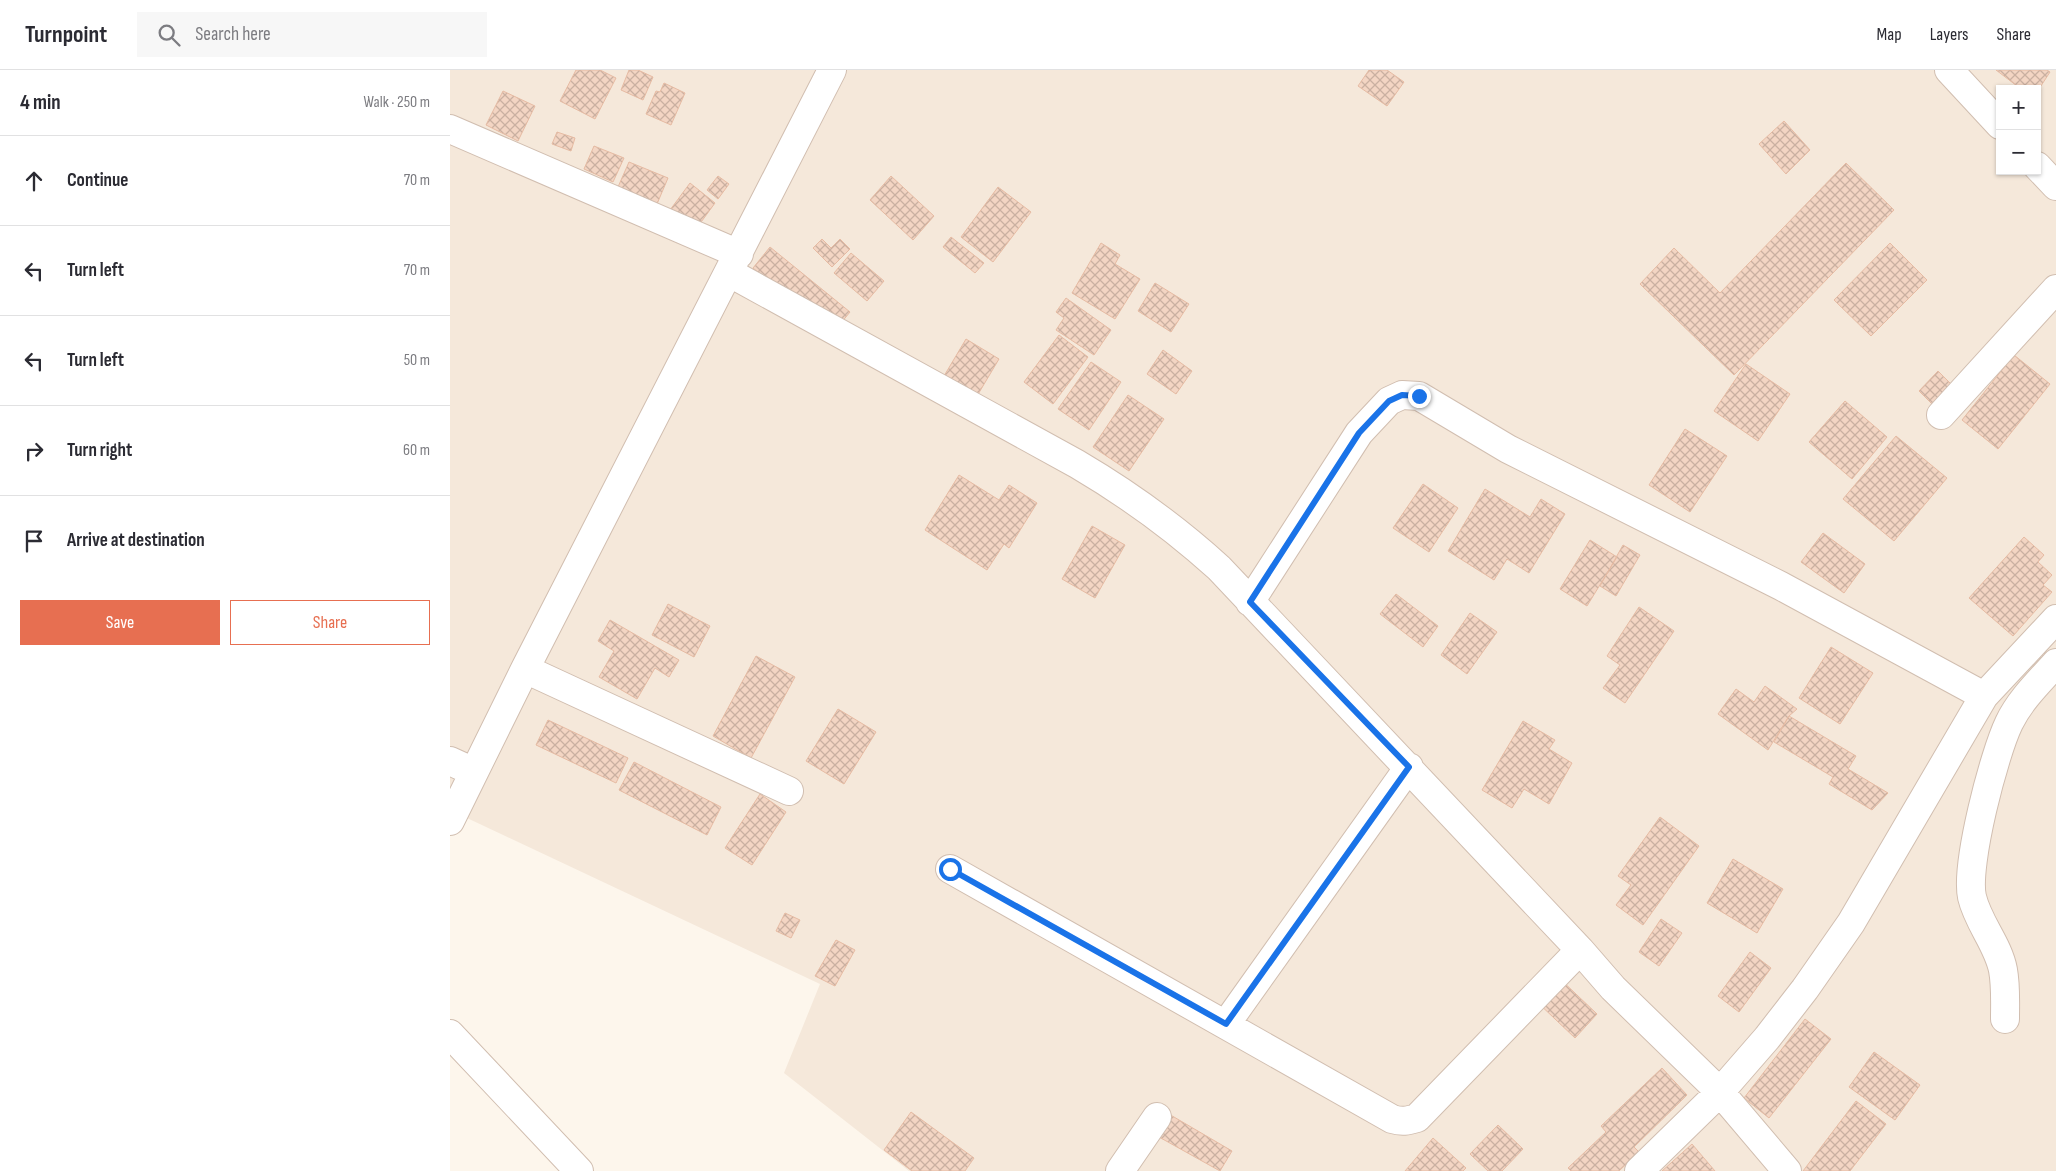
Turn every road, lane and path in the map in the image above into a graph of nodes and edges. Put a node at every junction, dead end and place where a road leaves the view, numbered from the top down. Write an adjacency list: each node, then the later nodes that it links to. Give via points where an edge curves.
1 (832, 70): 7 (street)
2 (1948, 70): 3 (street)
3 (1996, 121)
4 (450, 129): 7 (street)
5 (2041, 170): 6 (street)
6 (2056, 186)
7 (734, 263): 10 (street, via 1110,484 1187,539); 13 (street)
8 (2056, 289): 9 (street)
9 (1941, 415)
10 (1250, 602): 14 (street, via 1359,433 1389,401 1410,394 1419,396 1558,475 1781,586); 16 (street)
11 (2056, 619): 14 (street)
12 (2056, 663): 21 (street, via 2021,702 2009,723 1988,791 1973,857 1972,895 1980,922 2003,969)
13 (525, 669): 15 (street); 17 (street)
14 (1984, 696): 24 (street, via 1851,923 1768,1038)
15 (462, 767): 18 (street)
16 (1409, 767): 20 (street); 22 (street)
17 (789, 791)
18 (450, 821)
19 (950, 869): 22 (street)
20 (1580, 950): 22 (street, via 1417,1118 1407,1121 1392,1119); 24 (street, via 1613,988)
21 (2005, 1019)
22 (1226, 1024)
23 (450, 1034): 26 (street)
24 (1720, 1092): 28 (street); 29 (street)
25 (1157, 1118): 27 (street)
26 (578, 1171)
27 (1120, 1171)
28 (1639, 1171)
29 (1787, 1171)

